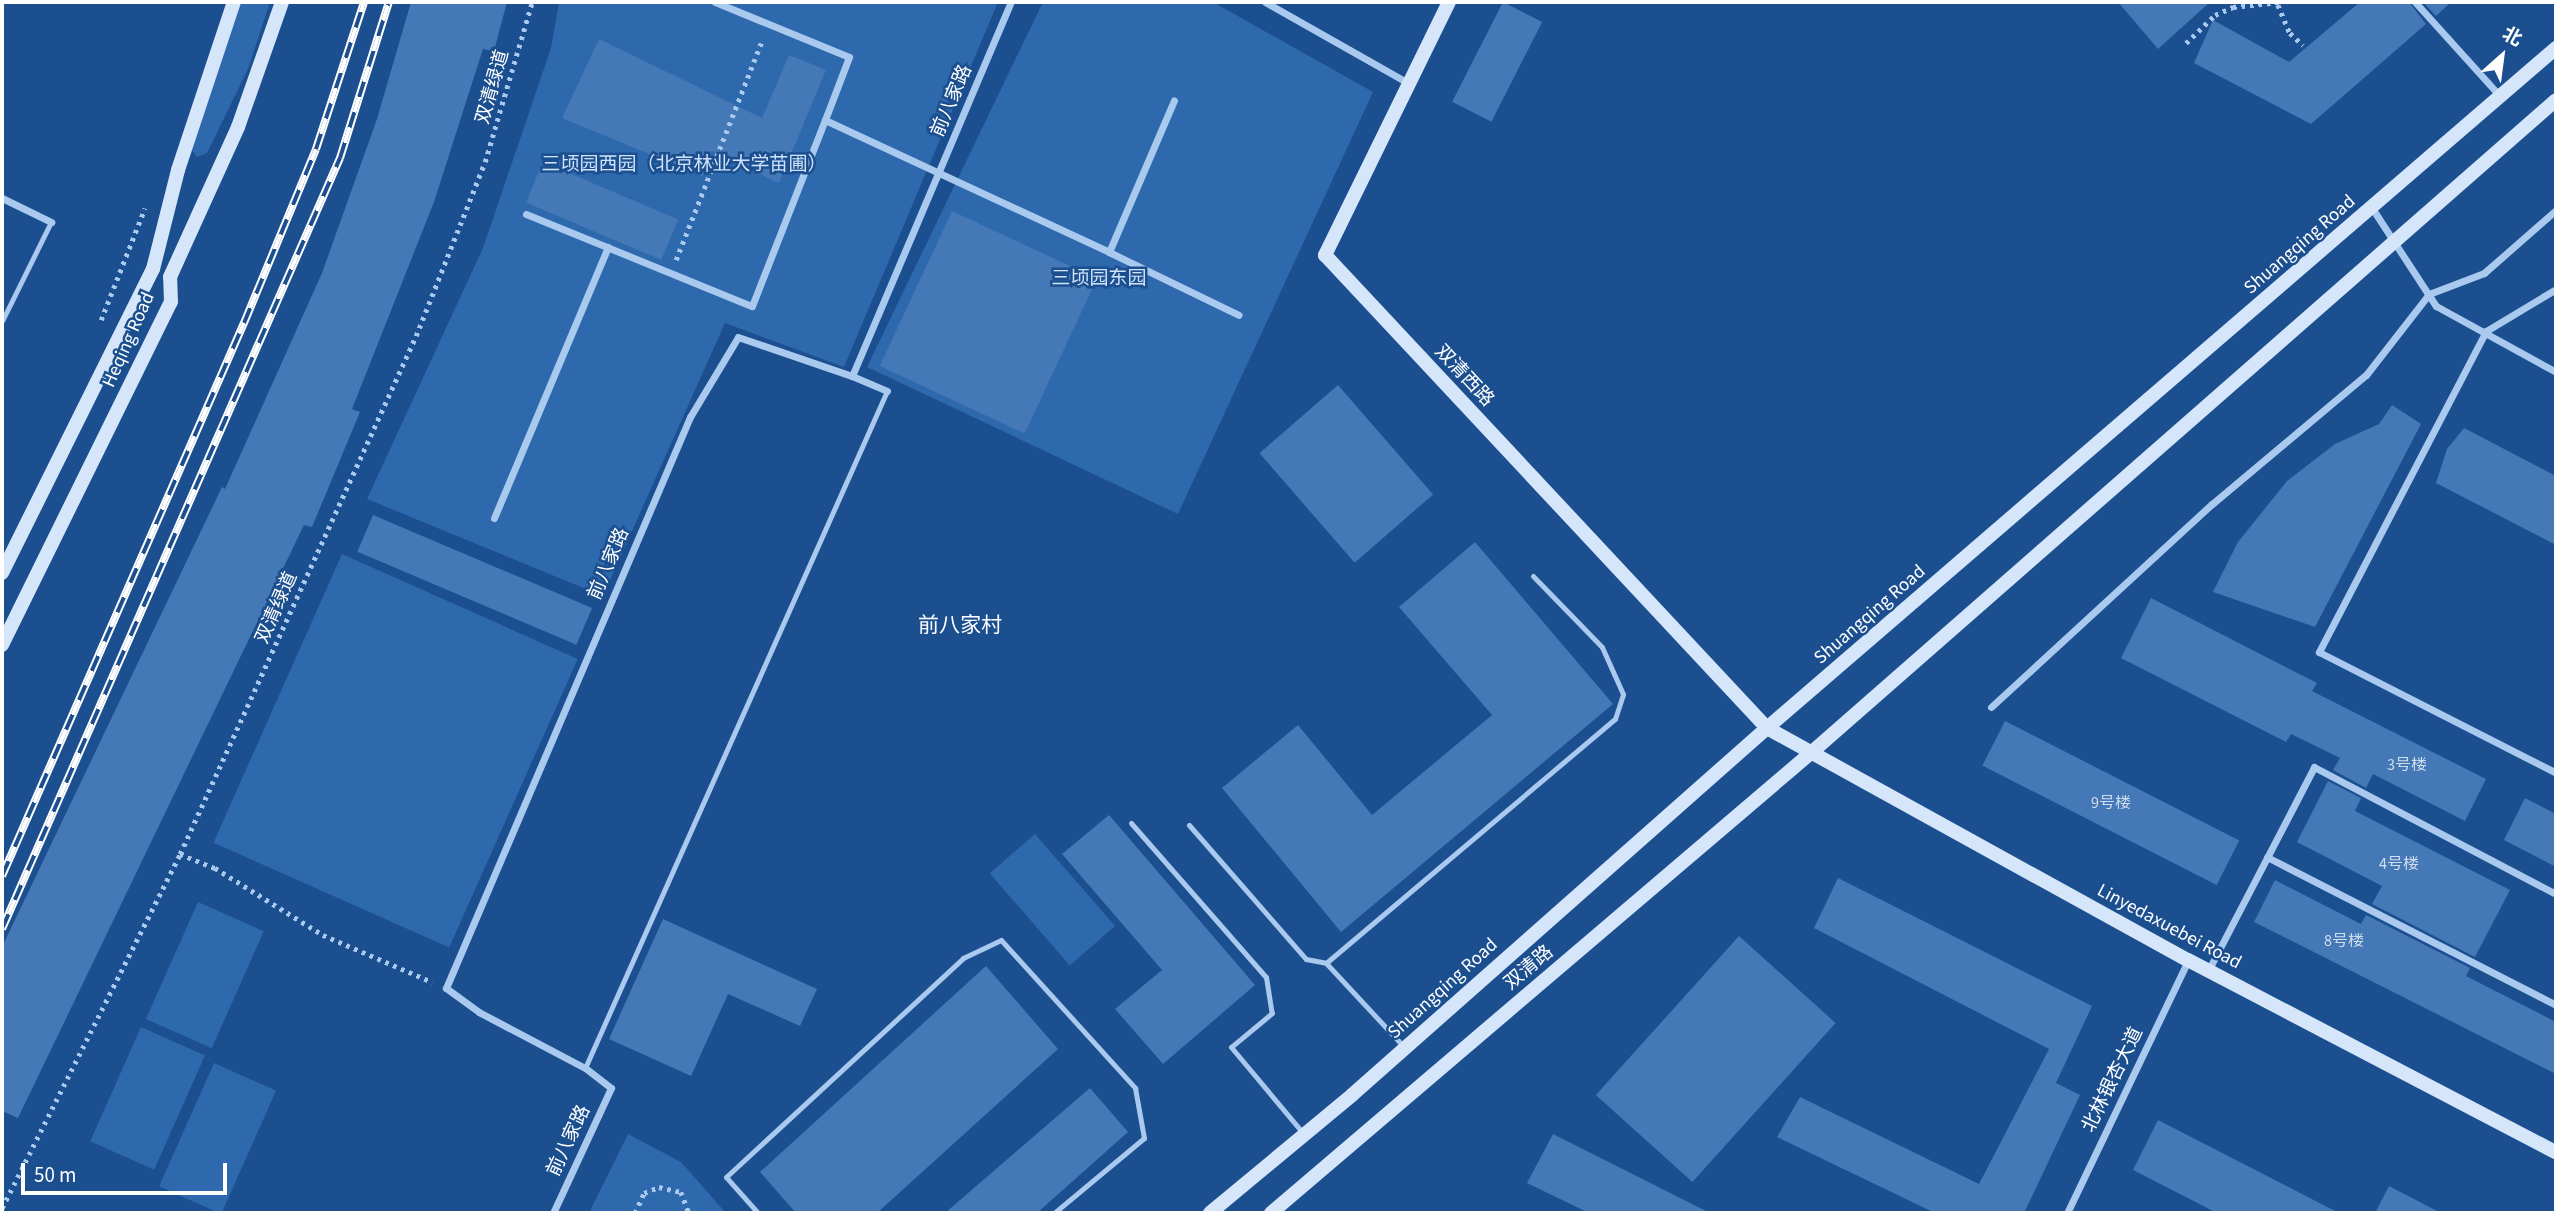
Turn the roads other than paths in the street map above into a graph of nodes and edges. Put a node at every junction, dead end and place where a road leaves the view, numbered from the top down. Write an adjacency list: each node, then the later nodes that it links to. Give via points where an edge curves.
1 (234, 2): 32 (main road, Heqing Road, via 178,170 153,269)
2 (282, 2): 34 (main road, Heqing Road, via 238,127 170,277 171,302)
3 (1011, 2): 14 (street, 前八家路)
4 (1265, 2): 9 (street)
5 (1449, 2): 9 (main road, 双清西路)
6 (2415, 2): 10 (street)
7 (720, 3): 13 (street, via 849,57)
8 (2556, 48): 10 (main road, Shuangqing Road)
9 (1408, 83): 36 (main road, 双清西路, via 1325,255)
10 (2500, 96): 16 (main road, Shuangqing Road)
11 (1174, 100): 22 (street)
12 (2556, 100): 20 (main road)
13 (825, 120): 14 (street); 21 (street, via 752,306)
14 (940, 171): 22 (street); 29 (street, 前八家路)
15 (2, 198): 19 (street)
16 (2372, 208): 20 (street); 36 (main road, Shuangqing Road)
17 (2556, 210): 24 (street, via 2484,273)
18 (526, 214): 21 (street)
19 (51, 222): 26 (lane)
20 (2395, 243): 24 (street); 37 (main road)
21 (608, 247): 31 (street)
22 (1109, 252): 25 (street)
23 (2556, 289): 27 (street)
24 (2429, 294): 27 (street, via 2436,306); 35 (street, via 2366,376 2212,504)
25 (1240, 315)
26 (2, 321)
27 (2486, 331): 28 (street); 38 (street, via 2319,652)
28 (2556, 372)
29 (852, 376): 30 (street); 48 (street, 前八家路, via 738,337 690,417 446,988 479,1012)
30 (887, 391): 48 (lane)
31 (494, 519)
32 (2, 573)
33 (1532, 576): 44 (lane, via 1602,647 1623,694 1615,719)
34 (2, 646)
35 (1991, 707)
36 (1767, 728): 37 (main road, Linyedaxuebei Road); 47 (main road, Shuangqing Road)
37 (1812, 752): 43 (main road, Linyedaxuebei Road); 55 (main road, 双清路)
38 (2556, 773)
39 (1131, 823): 49 (lane, via 1266,977 1272,1013 1231,1047)
40 (1189, 825): 44 (lane, via 1306,959)
41 (2267, 857): 42 (street, via 2314,767); 45 (street); 46 (street)
42 (2556, 894)
43 (2188, 960): 45 (main road, Linyedaxuebei Road); 56 (street, 北林银杏大道)
44 (1326, 963): 47 (lane)
45 (2208, 971): 50 (main road, Linyedaxuebei Road)
46 (2556, 1005)
47 (1405, 1049): 49 (main road, Shuangqing Road)
48 (586, 1068): 51 (street, 前八家路, via 611,1088)
49 (1304, 1135): 54 (main road, Shuangqing Road)
50 (2556, 1152)
51 (553, 1213)
52 (758, 1213): 53 (lane, via 726,1177 963,958 1001,940 1135,1088 1144,1138)
53 (1054, 1213)
54 (1210, 1213)
55 (1271, 1213)
56 (2067, 1213)

